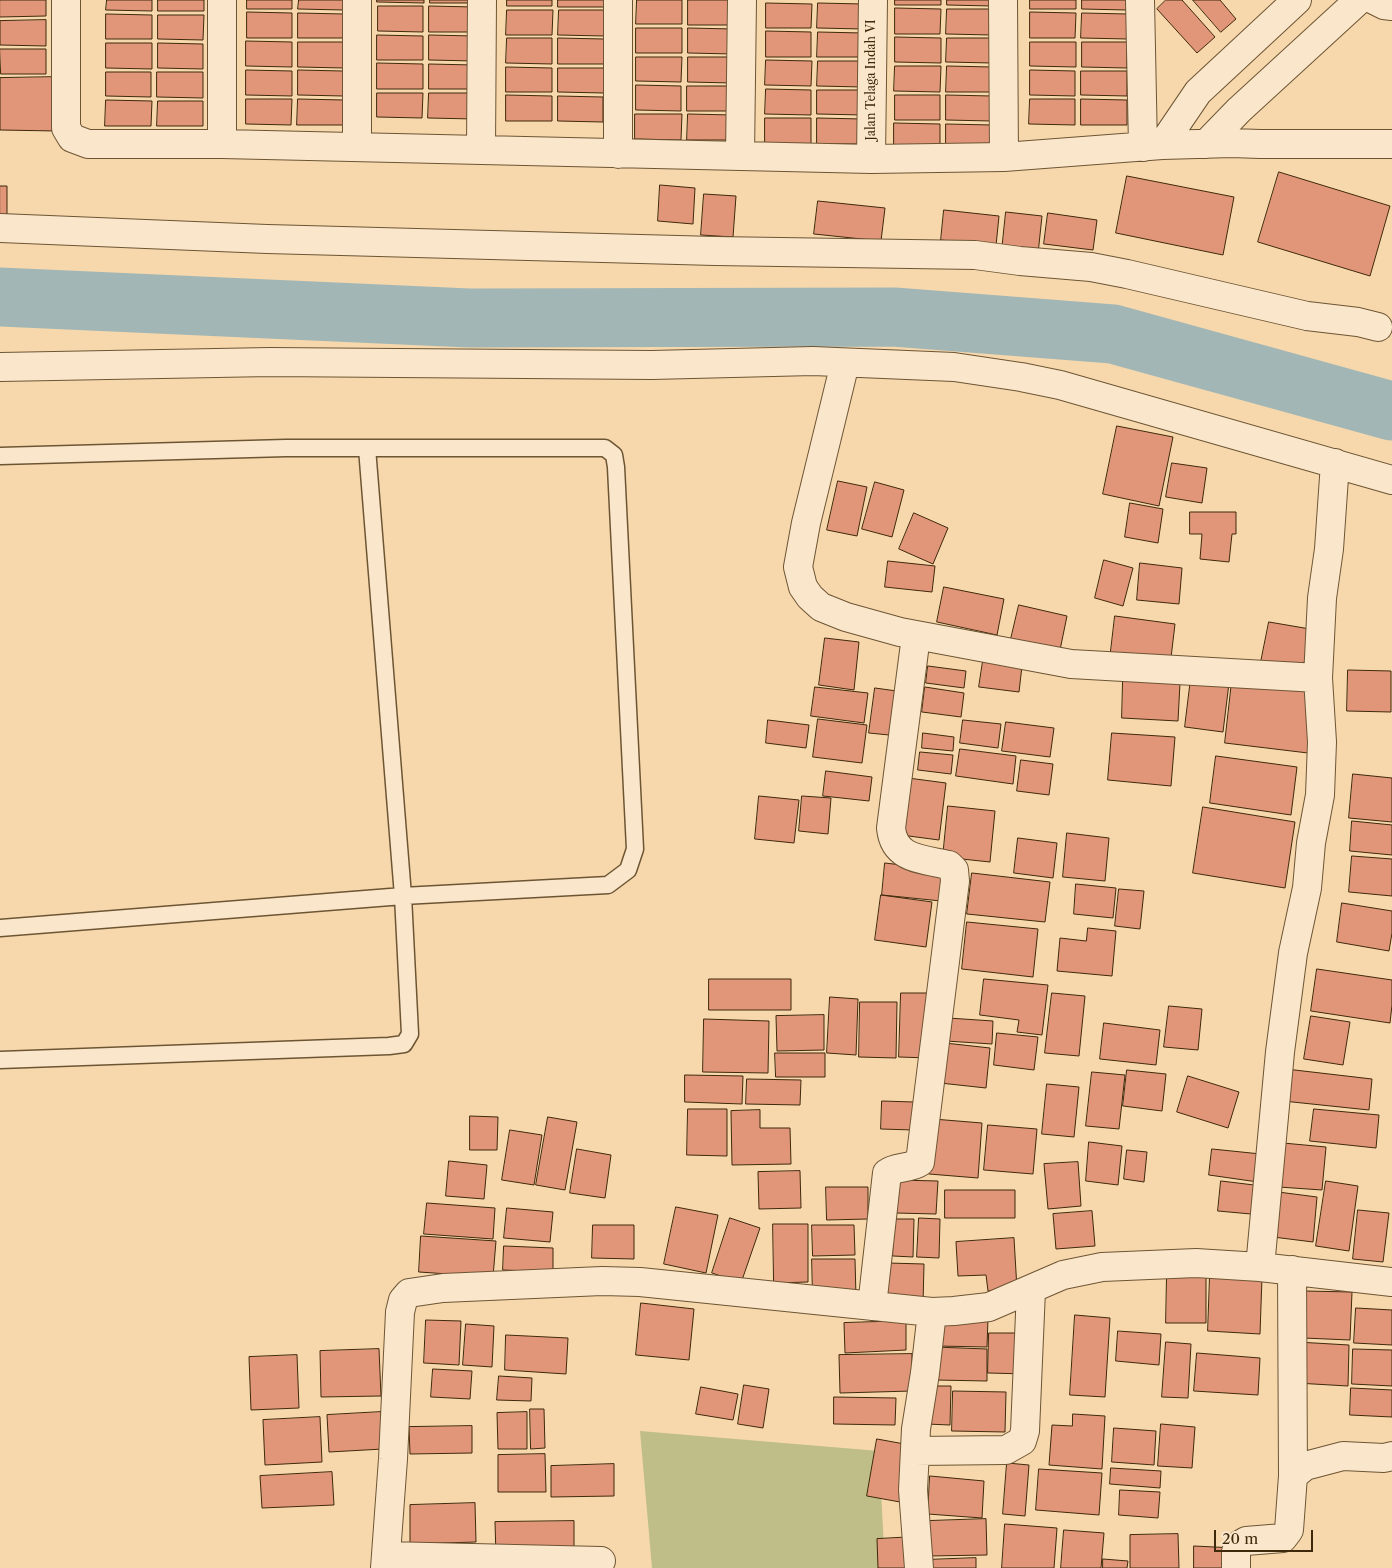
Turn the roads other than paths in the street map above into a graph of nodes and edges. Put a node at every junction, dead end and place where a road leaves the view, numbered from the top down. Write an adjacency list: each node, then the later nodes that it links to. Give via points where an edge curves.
1 (66, 0): 14 (street, via 66,128 72,138 88,144)
2 (222, 0): 14 (street)
3 (356, 0): 18 (street)
4 (482, 0): 19 (street)
5 (618, 0): 20 (street)
6 (742, 0): 21 (street)
7 (872, 0): 23 (street, Jalan Telaga Indah VI)
8 (1003, 0): 22 (street)
9 (1140, 0): 17 (street)
10 (1297, 0): 17 (street, via 1198,92)
11 (1359, 0): 15 (street)
12 (1374, 0): 13 (street)
13 (1392, 6)
14 (222, 144): 18 (street)
15 (1206, 144): 16 (street); 17 (street)
16 (1392, 144)
17 (1152, 146): 22 (street)
18 (357, 147): 19 (street)
19 (481, 150): 20 (street)
20 (618, 154): 21 (street)
21 (740, 156): 23 (street)
22 (1004, 157): 23 (street)
23 (871, 159)
24 (0, 228): 25 (street, via 267,239 975,255 1127,274 1307,316)
25 (1378, 327)
26 (846, 363): 27 (street, via 270,362); 30 (street, via 954,367 1022,377); 32 (street, via 806,522 798,567 803,586 821,607)
27 (0, 366)
28 (366, 448): 29 (lane); 34 (lane); 34 (lane, via 605,448 614,455 616,467 635,849 628,870 608,886)
29 (0, 456)
30 (1335, 462): 31 (street); 33 (street)
31 (1392, 480)
32 (916, 636): 33 (street, via 1071,664); 41 (street, via 890,828 896,846 906,855 949,865 954,870 955,881 920,1162 887,1174)
33 (1318, 678): 37 (street, via 1322,742 1320,795 1280,1052)
34 (403, 896): 35 (lane); 36 (lane, via 410,1034 404,1044)
35 (0, 928)
36 (0, 1060)
37 (1260, 1267): 38 (street); 40 (street, via 1196,1263 1102,1267 1063,1275)
38 (1292, 1270): 39 (street); 45 (street)
39 (1392, 1282)
40 (1031, 1290): 42 (street, via 989,1307); 43 (street, via 1022,1441 1006,1450)
41 (872, 1306): 42 (street); 47 (street, via 640,1282 453,1288 409,1293 400,1312)
42 (932, 1312): 43 (street)
43 (915, 1451): 48 (street, via 913,1490)
44 (1392, 1456): 45 (street, via 1343,1456 1305,1466)
45 (1293, 1476): 49 (street, via 1289,1530 1283,1538 1246,1541 1238,1546)
46 (601, 1560): 47 (street)
47 (385, 1562)
48 (919, 1568)
49 (1236, 1568)

